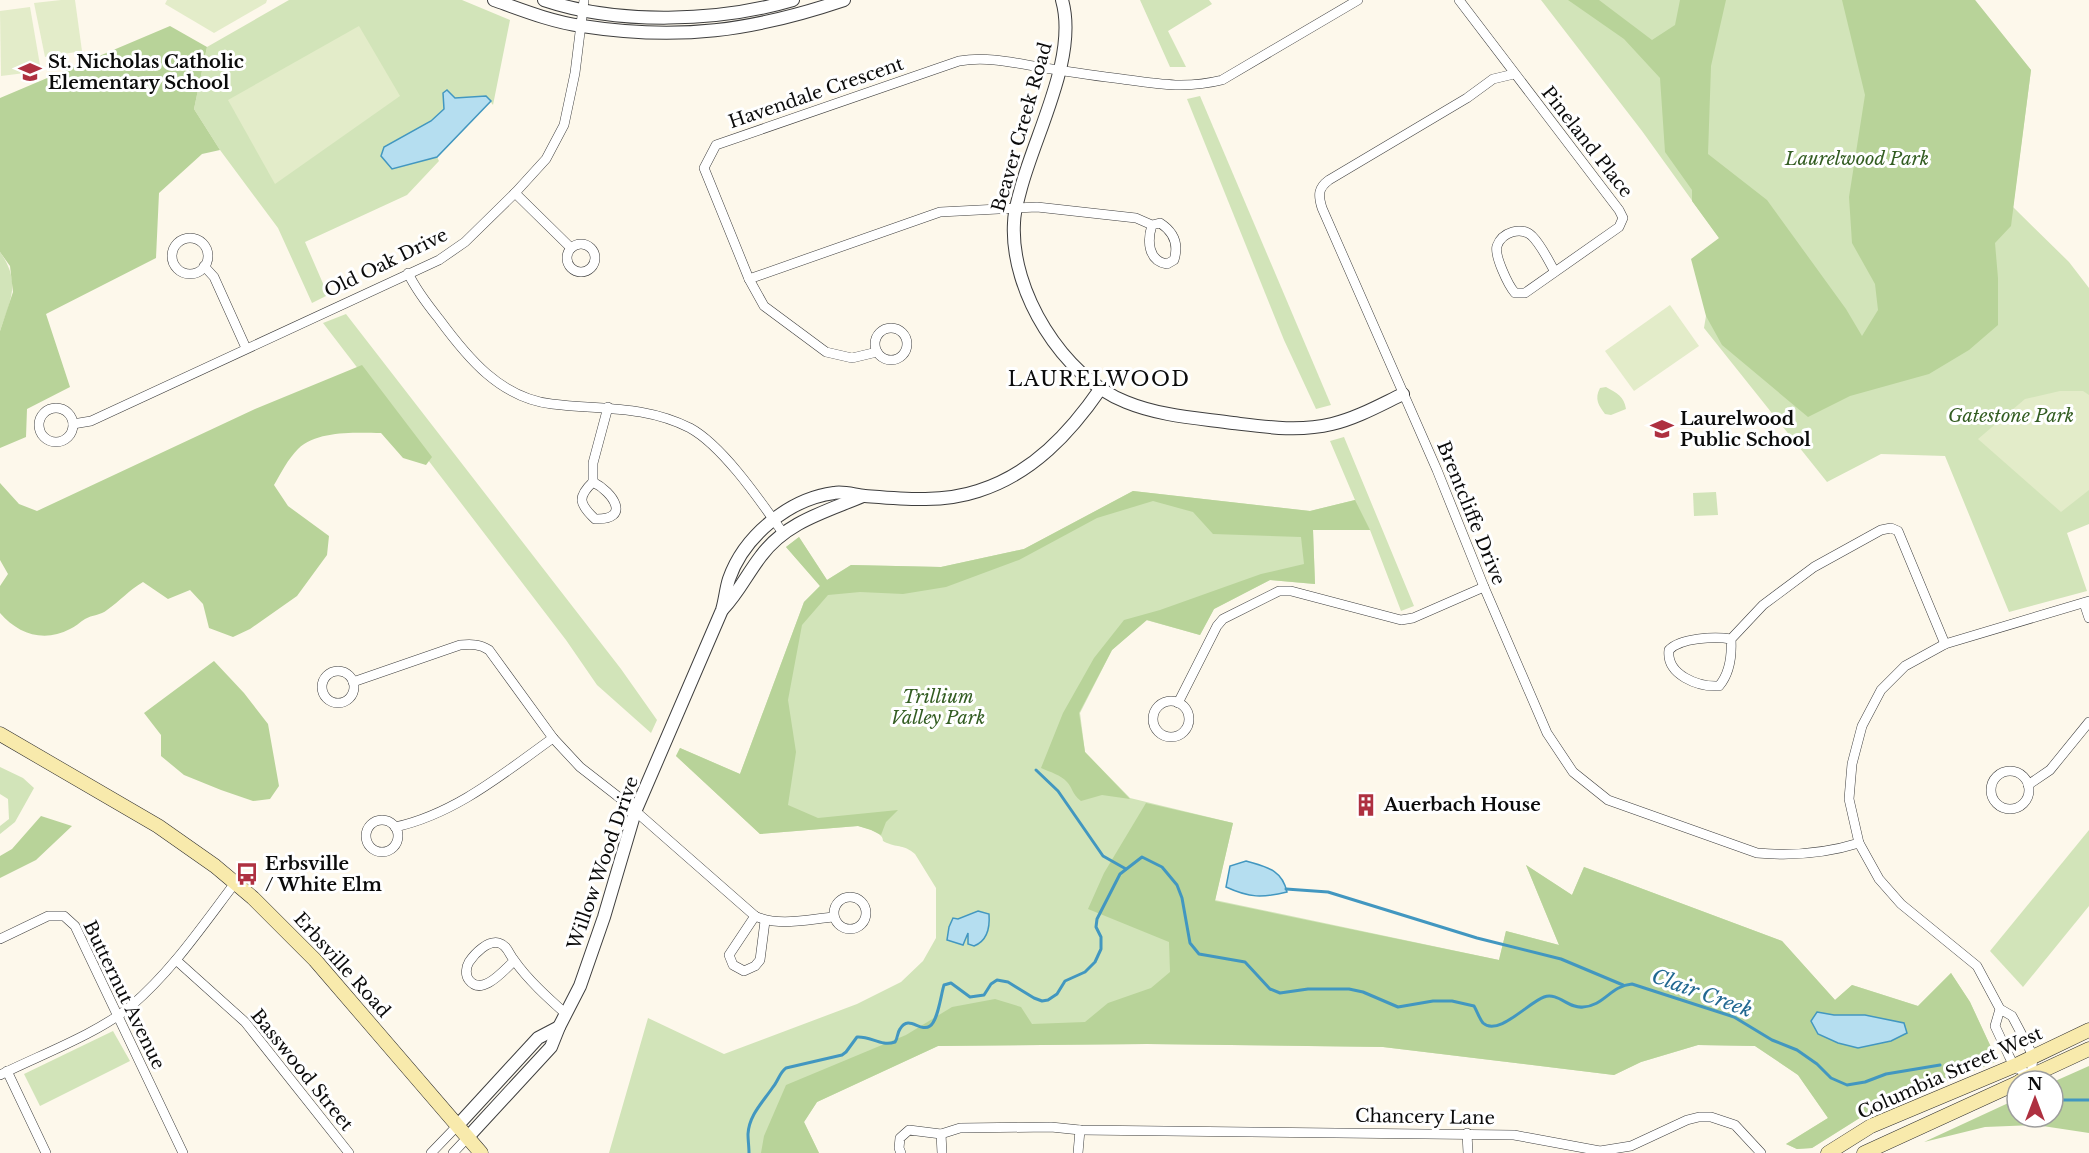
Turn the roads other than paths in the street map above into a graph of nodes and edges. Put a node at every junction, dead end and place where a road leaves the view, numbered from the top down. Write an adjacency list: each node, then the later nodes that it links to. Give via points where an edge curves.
1 (494, 0): 11 (street)
2 (544, 0): 9 (street)
3 (793, 0): 8 (street)
4 (844, 0): 10 (street)
5 (1062, 0): 12 (street, Beaver Creek Road, via 1067,25)
6 (1358, 0): 12 (street, Havendale Crescent, via 1222,80 1176,86)
7 (1459, 0): 13 (street)
8 (774, 3): 9 (street, via 718,15 665,18 622,16); 10 (street)
9 (583, 5): 11 (street, Old Oak Drive)
10 (779, 19): 11 (street, via 726,31 672,34)
11 (580, 26): 14 (street, Old Oak Drive, via 564,125 546,159)
12 (1060, 71): 15 (street, Beaver Creek Road); 21 (street, Havendale Crescent, via 992,58 959,61 716,145 704,168)
13 (1514, 74): 19 (street, Pineland Place, via 1623,218 1619,227); 25 (street, Brentcliffe Drive, via 1493,79 1321,186 1318,195 1322,208)
14 (515, 193): 17 (street); 20 (street, Old Oak Drive, via 465,242 439,260)
15 (1016, 208): 16 (street, via 1136,218); 21 (street, via 940,212); 24 (street, Beaver Creek Road, via 1013,225 1017,260 1028,297 1047,334 1074,367)
16 (1152, 225)
17 (571, 248)
18 (204, 266): 22 (street, via 214,277)
19 (1555, 272): 19 (street, Pineland Place, via 1532,236 1523,231 1505,236 1497,245 1496,254 1515,293 1525,293)
20 (408, 273): 22 (street, Old Oak Drive); 26 (street, via 464,352 492,378 517,393 550,404)
21 (749, 279): 23 (street, Havendale Crescent, via 764,306 826,352 852,358)
22 (246, 348): 27 (street, Old Oak Drive, via 91,421)
23 (877, 352)
24 (1101, 388): 25 (street, Beaver Creek Road, via 1124,402 1149,410 1298,429 1354,418); 29 (street, Willow Wood Drive, via 1079,420 1051,449 1007,480 950,498)
25 (1403, 394): 32 (street, Brentcliffe Drive)
26 (608, 408): 28 (street, via 593,463); 30 (street, via 640,411 692,429 715,445)
27 (73, 424)
28 (593, 482)
29 (864, 496): 30 (street, Willow Wood Drive, via 835,492 805,500); 31 (street, Willow Wood Drive)
30 (773, 520): 31 (street); 34 (street, Willow Wood Drive, via 742,553 729,579)
31 (783, 533): 34 (street, Willow Wood Drive, via 760,556 737,594)
32 (1484, 587): 39 (street, via 1401,620 1279,591 1223,619); 46 (street, Brentcliffe Drive, via 1547,733 1573,772 1608,800 1757,853 1780,855)
33 (2087, 602): 35 (street); 37 (street)
34 (722, 610): 44 (street, Willow Wood Drive)
35 (2089, 618)
36 (1731, 639): 36 (street, via 1718,636 1674,644 1669,650 1669,663 1678,674 1705,687 1719,686 1726,678); 37 (street, via 1763,605 1814,567 1891,528 1898,531)
37 (1945, 644): 46 (street, via 1905,666 1881,690 1862,726 1852,764 1849,799)
38 (353, 682): 42 (street, via 460,645 484,647)
39 (1178, 703)
40 (2089, 722): 43 (street, via 2050,770)
41 (0, 734): 47 (main road, Erbsville Road, via 158,826)
42 (553, 738): 44 (street, via 580,767); 45 (street, via 464,799)
43 (2028, 785): 43 (street, via 2020,774 2003,772 1994,780 1991,795 2001,807 2009,809 2026,799)
44 (635, 812): 48 (street); 55 (street, Willow Wood Drive, via 594,948)
45 (396, 827)
46 (1859, 843): 54 (street, via 1879,879 1901,904 1977,966)
47 (236, 883): 52 (street); 67 (main road, Erbsville Road, via 315,960)
48 (755, 916): 50 (street); 50 (street, via 729,955 733,965 744,971 760,960)
49 (834, 917): 50 (street)
50 (765, 921)
51 (0, 939): 56 (street, Butternut Avenue, via 48,916 64,916 75,926)
52 (176, 960): 56 (street); 75 (street, Basswood Street, via 245,1022)
53 (514, 961): 53 (street, via 502,944 492,942 469,963 466,973 479,986 488,984); 55 (street)
54 (2000, 1009): 60 (street, via 2012,1016); 61 (street, via 1995,1026)
55 (566, 1014): 57 (street, Willow Wood Drive)
56 (117, 1016): 65 (street); 74 (street, Butternut Avenue)
57 (559, 1027): 67 (street, Willow Wood Drive, via 538,1038); 71 (street, Willow Wood Drive, via 551,1047)
58 (2089, 1030): 60 (main road, Columbia Street West)
59 (2089, 1049): 64 (main road, Columbia Street West)
60 (2033, 1057): 61 (main road, Columbia Street West); 63 (street)
61 (2014, 1066): 62 (street); 84 (main road, Columbia Street West, via 1871,1126)
62 (2016, 1069)
63 (2028, 1069)
64 (2046, 1069)
65 (4, 1073): 73 (street)
66 (2005, 1088): 85 (main road, Columbia Street West)
67 (458, 1125): 71 (main road, Erbsville Road); 76 (street)
68 (1080, 1130): 69 (street, Chancery Lane); 70 (street, Chancery Lane, via 960,1128); 81 (street)
69 (1467, 1133): 72 (street, Chancery Lane, via 1514,1135 1600,1151 1631,1146 1687,1120 1712,1117 1735,1125 1745,1134); 82 (street)
70 (941, 1134): 79 (street, Chancery Lane, via 909,1130 900,1138); 80 (street)
71 (468, 1137): 77 (street); 78 (main road, Erbsville Road)
72 (1751, 1148): 83 (street, Chancery Lane)
73 (46, 1153)
74 (183, 1153)
75 (349, 1153)
76 (431, 1153)
77 (453, 1153)
78 (481, 1153)
79 (901, 1153)
80 (942, 1153)
81 (1078, 1153)
82 (1468, 1153)
83 (1761, 1153)
84 (1828, 1153)
85 (1864, 1153)

